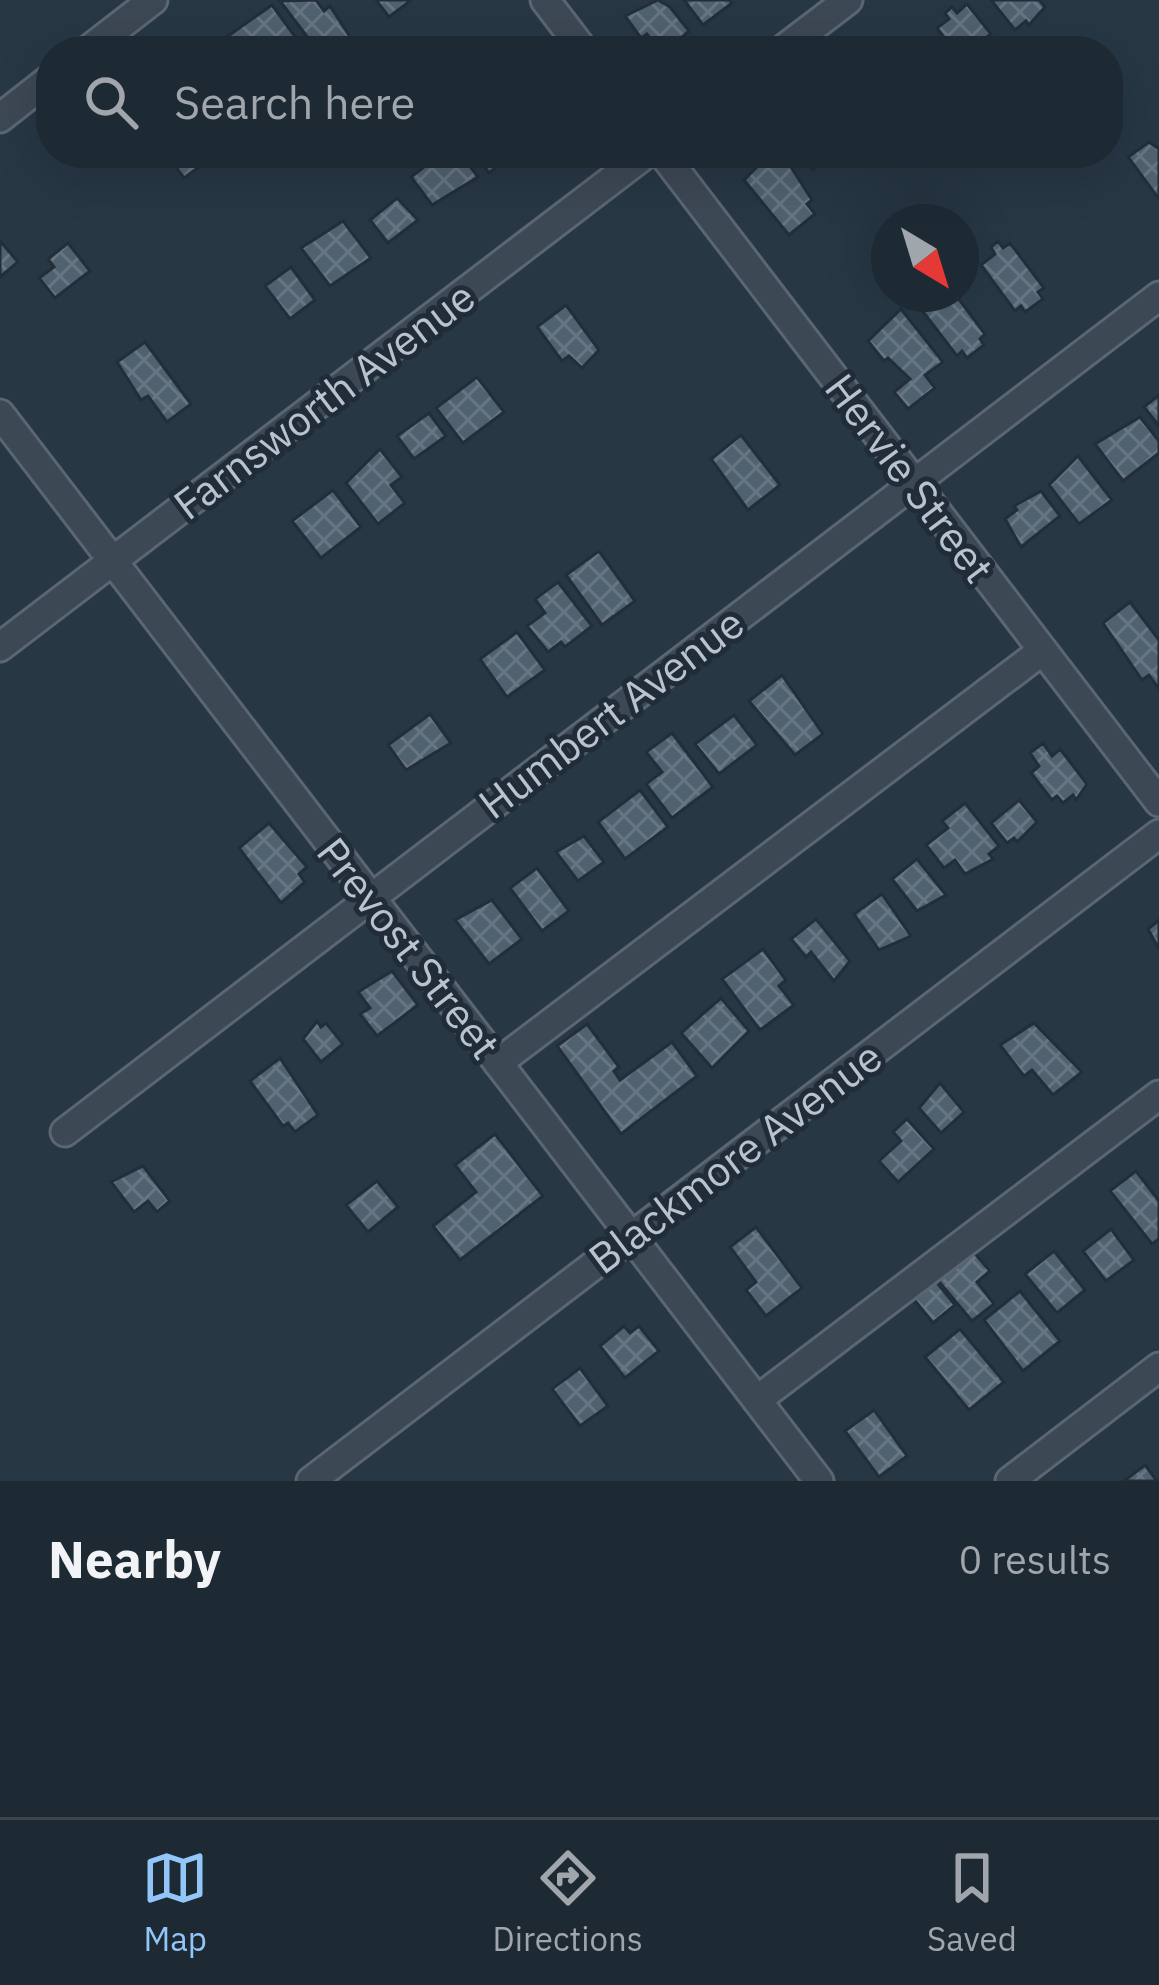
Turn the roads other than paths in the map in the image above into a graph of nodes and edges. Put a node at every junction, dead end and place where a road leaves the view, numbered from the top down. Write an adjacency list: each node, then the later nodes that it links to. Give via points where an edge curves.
1 (153, 0): 4 (street)
2 (545, 0): 5 (street)
3 (848, 0): 6 (street)
4 (106, 36)
5 (573, 36)
6 (801, 36)
7 (36, 90): 8 (street)
8 (0, 118)
9 (627, 168): 14 (street, Farnsworth Avenue)
10 (673, 168): 13 (street, Hervie Street)
11 (1159, 296): 13 (street, Humbert Avenue)
12 (0, 414): 14 (street, Prevost Street)
13 (914, 483): 16 (street, Hervie Street); 19 (street, Humbert Avenue)
14 (113, 561): 15 (street, Farnsworth Avenue); 19 (street, Prevost Street)
15 (0, 646)
16 (1042, 651): 17 (street, Hervie Street); 20 (street)
17 (1159, 802)
18 (1159, 834): 23 (street, Blackmore Avenue)
19 (370, 897): 20 (street, Prevost Street); 22 (street, Humbert Avenue)
20 (498, 1063): 23 (street, Prevost Street)
21 (1159, 1095): 25 (street)
22 (65, 1132)
23 (631, 1237): 25 (street, Prevost Street); 26 (street, Blackmore Avenue)
24 (1159, 1367): 28 (street)
25 (757, 1400): 27 (street, Prevost Street)
26 (310, 1481)
27 (819, 1481)
28 (1010, 1481)

